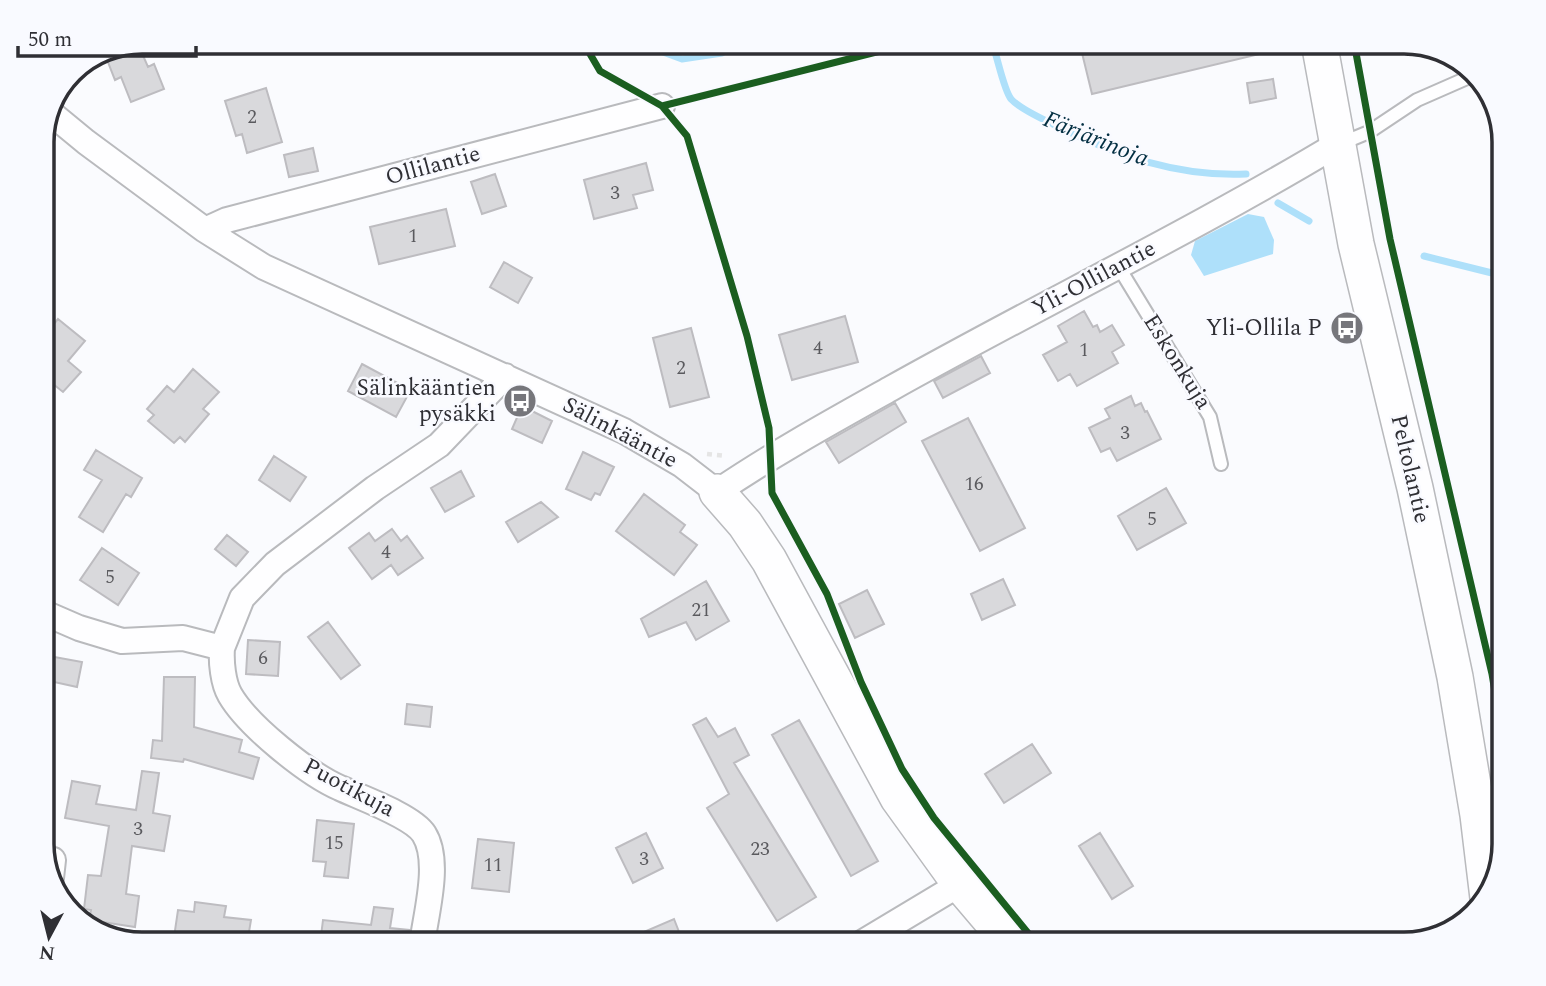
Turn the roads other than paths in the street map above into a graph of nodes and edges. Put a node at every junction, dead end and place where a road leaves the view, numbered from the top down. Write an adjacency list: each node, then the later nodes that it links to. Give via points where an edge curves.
1 (1321, 54): 5 (main road, Peltolantie)
2 (1465, 79): 5 (lane, Yli-Ollilantie)
3 (662, 106): 6 (street, Ollilantie, via 228,220)
4 (57, 118): 6 (street, Sälinkääntie)
5 (1336, 145): 7 (street, Yli-Ollilantie); 13 (main road, Peltolantie, via 1455,677)
6 (205, 230): 8 (street, Sälinkääntie, via 264,267)
7 (1118, 267): 9 (lane, Eskonkuja, via 1210,417); 10 (street, Yli-Ollilantie, via 927,368 769,457)
8 (505, 376): 10 (street, Sälinkääntie, via 624,431); 12 (street, Puotikuja, via 439,445 275,564 242,598)
9 (1221, 464)
10 (717, 492): 14 (main road, Sälinkääntie, via 769,560 898,798)
11 (54, 617): 12 (street, via 122,641 183,638)
12 (222, 648): 15 (street, Puotikuja, via 229,695 259,730 335,786 402,816 424,832 433,862)
13 (1485, 877)
14 (960, 884): 16 (street); 17 (main road, Sälinkääntie)
15 (424, 932)
16 (880, 932)
17 (1001, 932)

